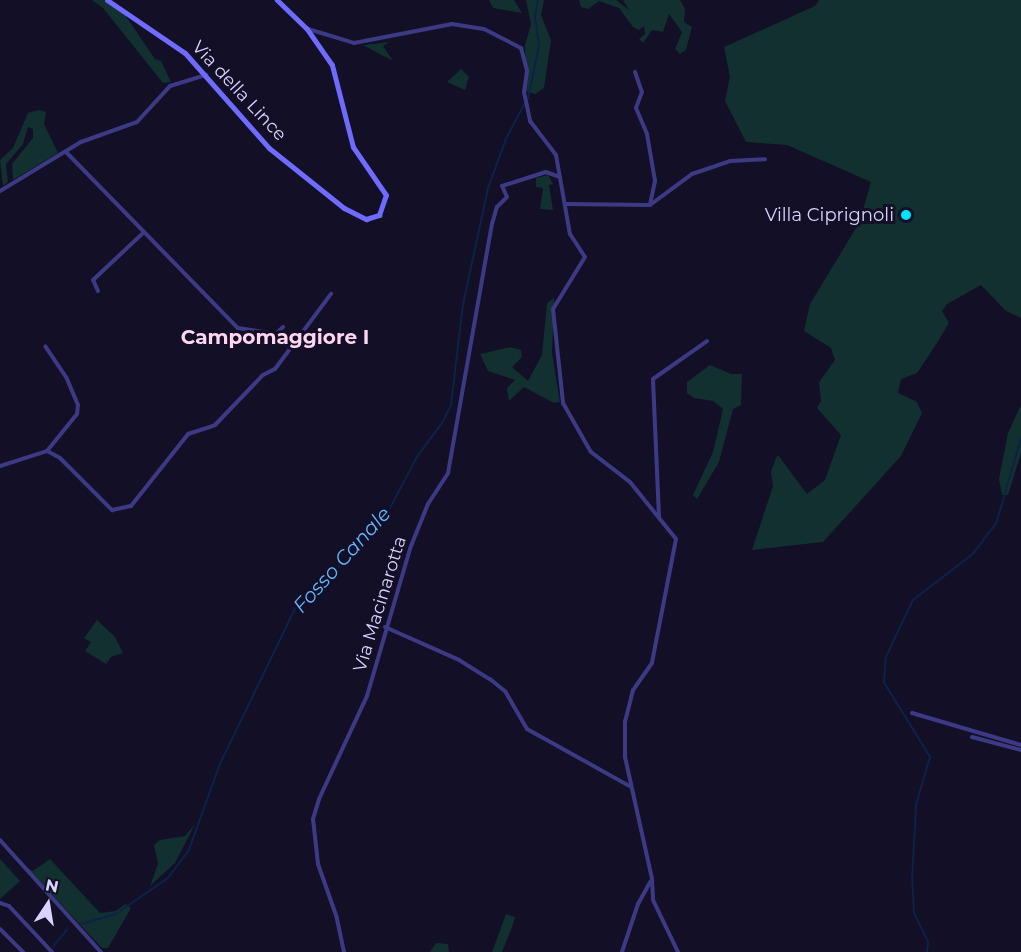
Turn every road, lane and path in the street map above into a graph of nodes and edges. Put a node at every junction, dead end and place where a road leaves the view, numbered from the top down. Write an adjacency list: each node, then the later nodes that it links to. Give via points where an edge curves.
1 (107, 0): 5 (street, Via della Lince, via 185,53)
2 (277, 0): 3 (street, Via della Lince)
3 (307, 29): 5 (street, Via della Lince, via 336,75 353,147 386,195 379,215 366,219 356,215 269,148); 8 (street, via 354,44 452,24 484,29 510,41 521,48 527,71 524,92 530,121 556,155)
4 (635, 72): 11 (street, via 642,92 636,108 647,134 655,180)
5 (206, 75): 6 (street, via 170,86 137,122 81,142)
6 (66, 152): 9 (street); 12 (street)
7 (765, 159): 11 (street, via 730,161 692,174)
8 (560, 177): 10 (street); 21 (street, Via Macinarotta, via 546,172 502,186 507,197 497,207 492,224 448,473 419,525)
9 (0, 191)
10 (565, 204): 11 (street); 20 (street, via 570,234 585,257 553,309 563,403 591,452 630,482)
11 (650, 205)
12 (142, 234): 13 (street, via 93,280); 15 (street, via 238,328 276,334)
13 (98, 291)
14 (331, 294): 18 (street, via 275,369 263,375 211,428 188,434 136,503 126,510 112,510 60,458)
15 (283, 327)
16 (707, 341): 20 (street, via 653,379)
17 (45, 346): 18 (street, via 66,377 78,410)
18 (47, 451): 19 (street)
19 (0, 466)
20 (658, 517): 26 (street, via 676,539 652,663 633,690 626,721 625,757)
21 (385, 627): 26 (street, via 459,660 490,680 505,691 527,729); 34 (street, Via Macinarotta, via 367,696 325,781 313,819 318,864 338,918)
22 (912, 713): 24 (street)
23 (972, 737): 25 (street)
24 (1021, 745)
25 (1021, 750)
26 (632, 787): 28 (street)
27 (0, 840): 33 (street)
28 (652, 879): 35 (street, via 638,904); 36 (street, via 653,900)
29 (0, 903): 32 (street, via 9,906)
30 (0, 929): 31 (street)
31 (23, 952)
32 (52, 952)
33 (101, 952)
34 (344, 952)
35 (622, 952)
36 (678, 952)

